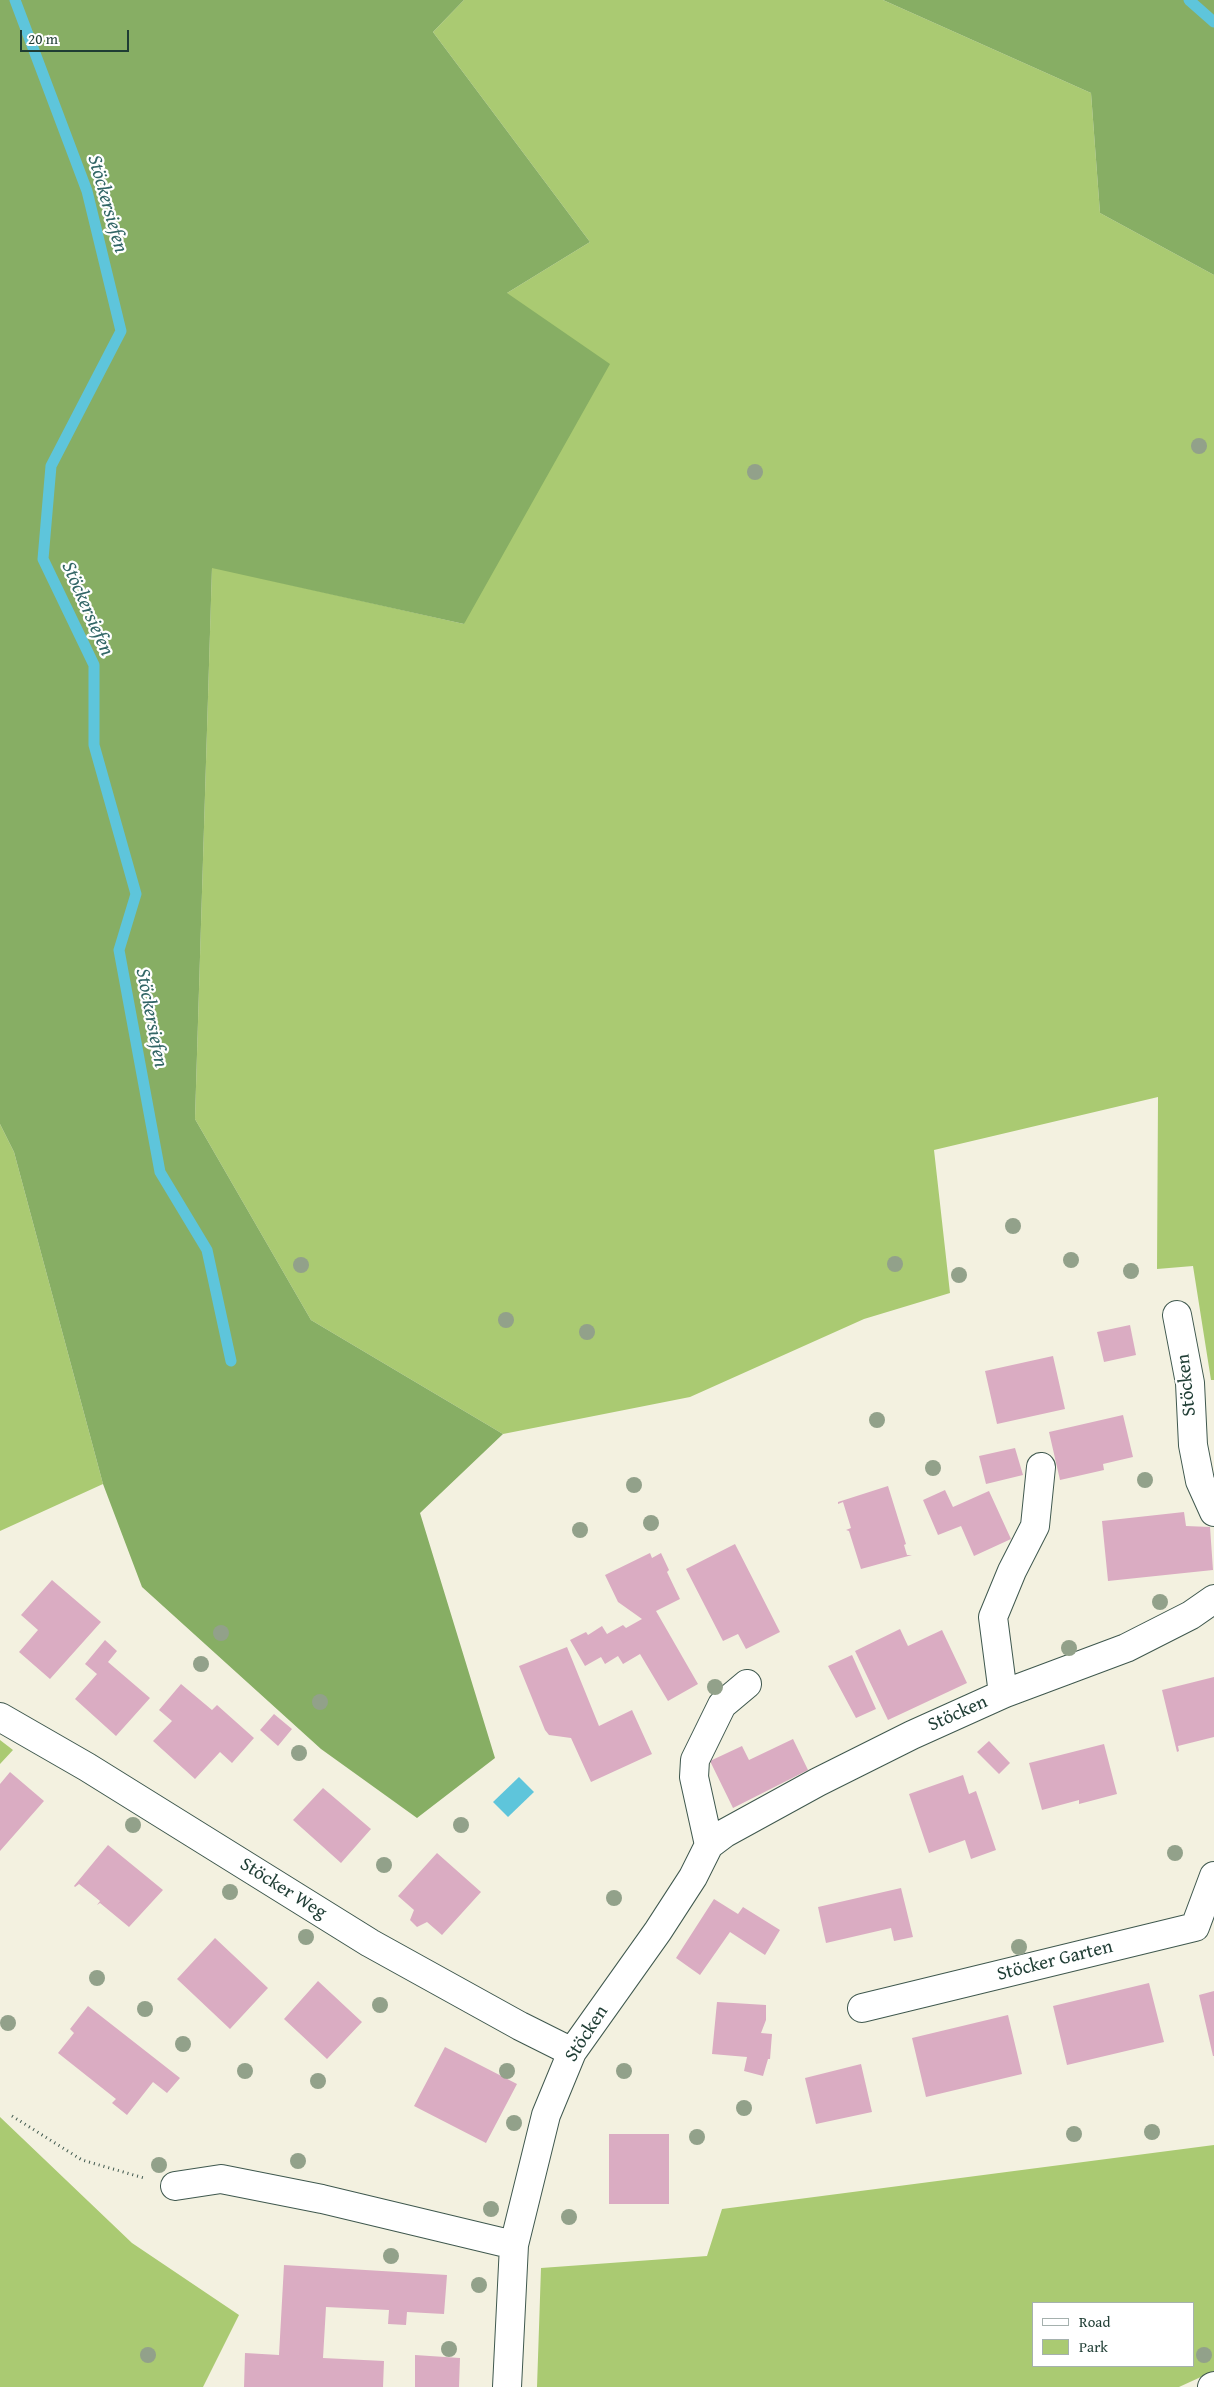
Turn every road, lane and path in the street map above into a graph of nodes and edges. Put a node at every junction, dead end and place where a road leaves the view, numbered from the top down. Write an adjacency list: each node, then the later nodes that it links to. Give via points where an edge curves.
1 (1177, 1315): 2 (street, Stöcken, via 1190,1383)
2 (1202, 1407): 4 (street, Stöcken, via 1193,1445 1200,1481)
3 (1041, 1466): 7 (street, via 1035,1526 992,1617)
4 (1214, 1512)
5 (1214, 1599): 7 (street, Stöcken, via 1191,1615 1126,1648)
6 (747, 1684): 9 (street, via 722,1705 695,1760 694,1777)
7 (1003, 1694): 9 (street, Stöcken, via 818,1782)
8 (0, 1717): 12 (street, Stöcker Weg, via 87,1767 370,1943)
9 (709, 1845): 12 (street, Stöcken, via 694,1877)
10 (1214, 1876): 11 (street, Stöcker Garten, via 1195,1927)
11 (862, 2008)
12 (572, 2052): 15 (street, Stöcken, via 546,2115)
13 (12, 2116): 14 (path, via 82,2160)
14 (174, 2186): 15 (street, via 222,2179 322,2199)
15 (514, 2245): 16 (street, Stöcken)
16 (507, 2387)

